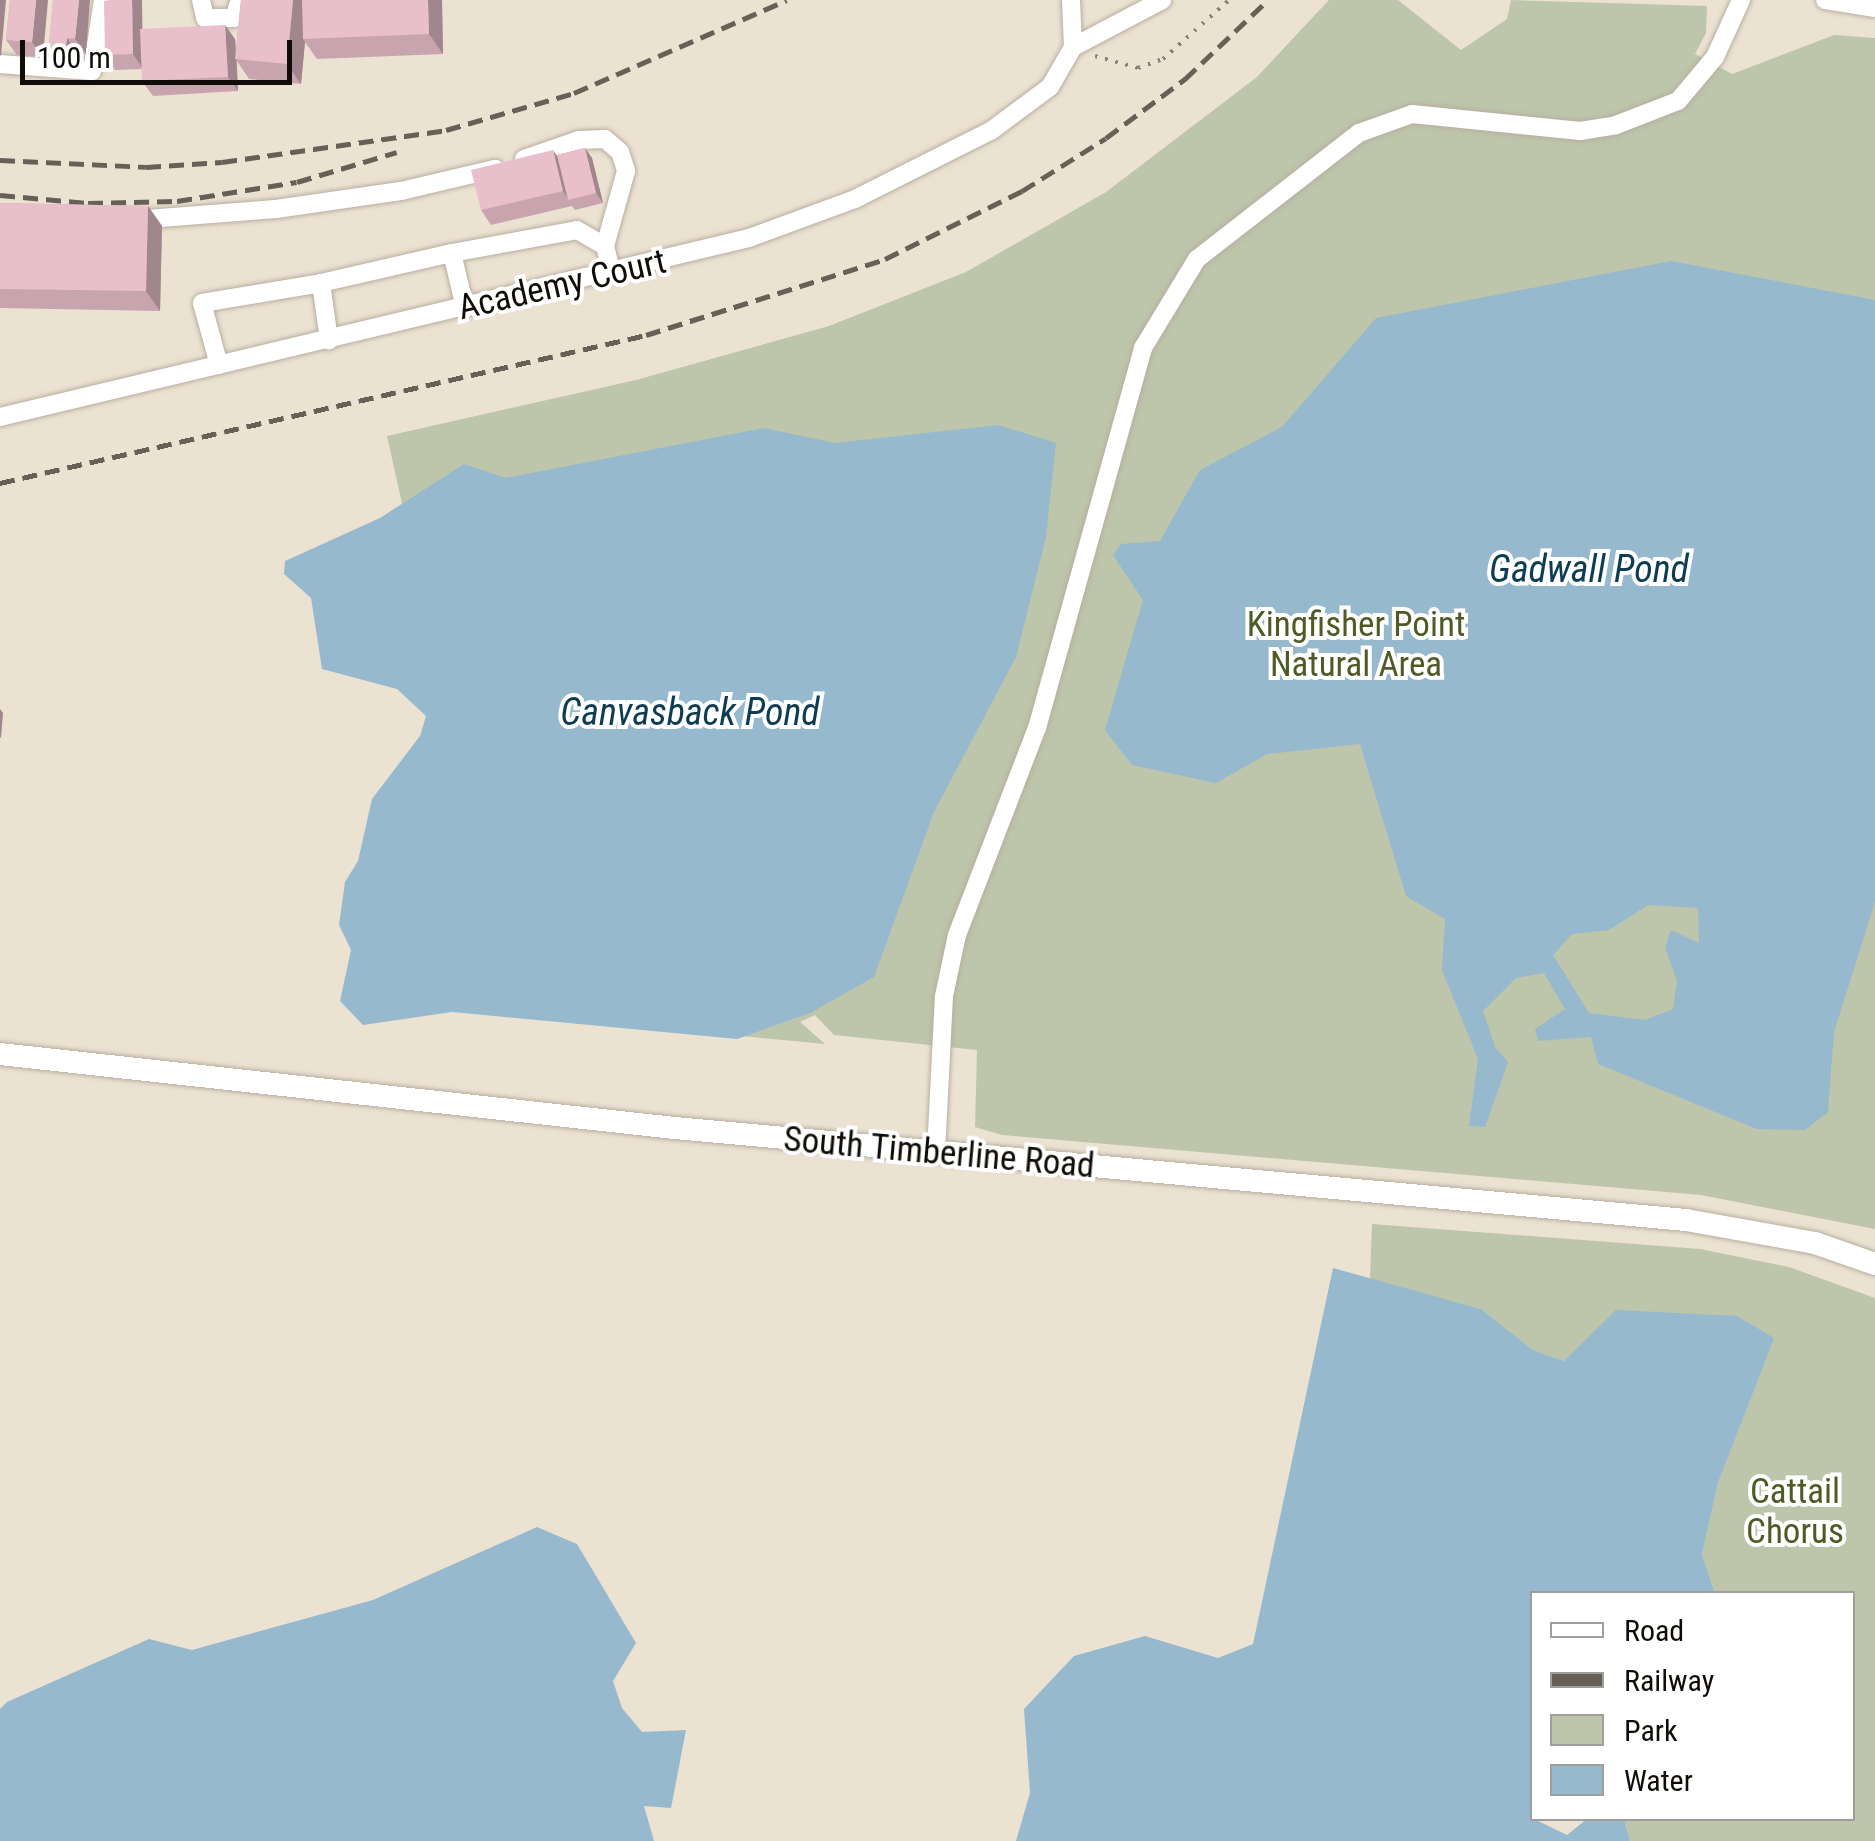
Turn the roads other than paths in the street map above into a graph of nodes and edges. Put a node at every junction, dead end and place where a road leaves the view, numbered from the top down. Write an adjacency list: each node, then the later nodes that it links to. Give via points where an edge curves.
1 (103, 0): 10 (street, via 92,71 52,59)
2 (201, 0): 3 (street, via 205,18 234,18)
3 (240, 0)
4 (1071, 0): 9 (street)
5 (1741, 0): 21 (street, via 1715,57 1678,101 1580,131 1412,114 1358,133 1197,259 1144,348 1037,728 957,935 944,996)
6 (1825, 0): 8 (street)
7 (1158, 1): 9 (street)
8 (1875, 8)
9 (1072, 48): 14 (street, Academy Court, via 1050,87 992,130 913,172 749,238)
10 (6, 59)
11 (110, 220): 12 (street, via 173,220 401,191 579,140 605,139 620,152 626,171)
12 (605, 246): 13 (street, via 577,230); 14 (street)
13 (452, 254): 15 (street); 16 (street)
14 (612, 274): 16 (street, Academy Court)
15 (321, 283): 17 (street); 18 (street, via 202,303)
16 (465, 308): 17 (street, Academy Court)
17 (329, 340): 18 (street, Academy Court)
18 (220, 365): 19 (street, Academy Court)
19 (0, 416)
20 (0, 1054): 21 (main road, South Timberline Road)
21 (936, 1153): 22 (main road, South Timberline Road, via 1686,1220 1815,1244)
22 (1875, 1264)

